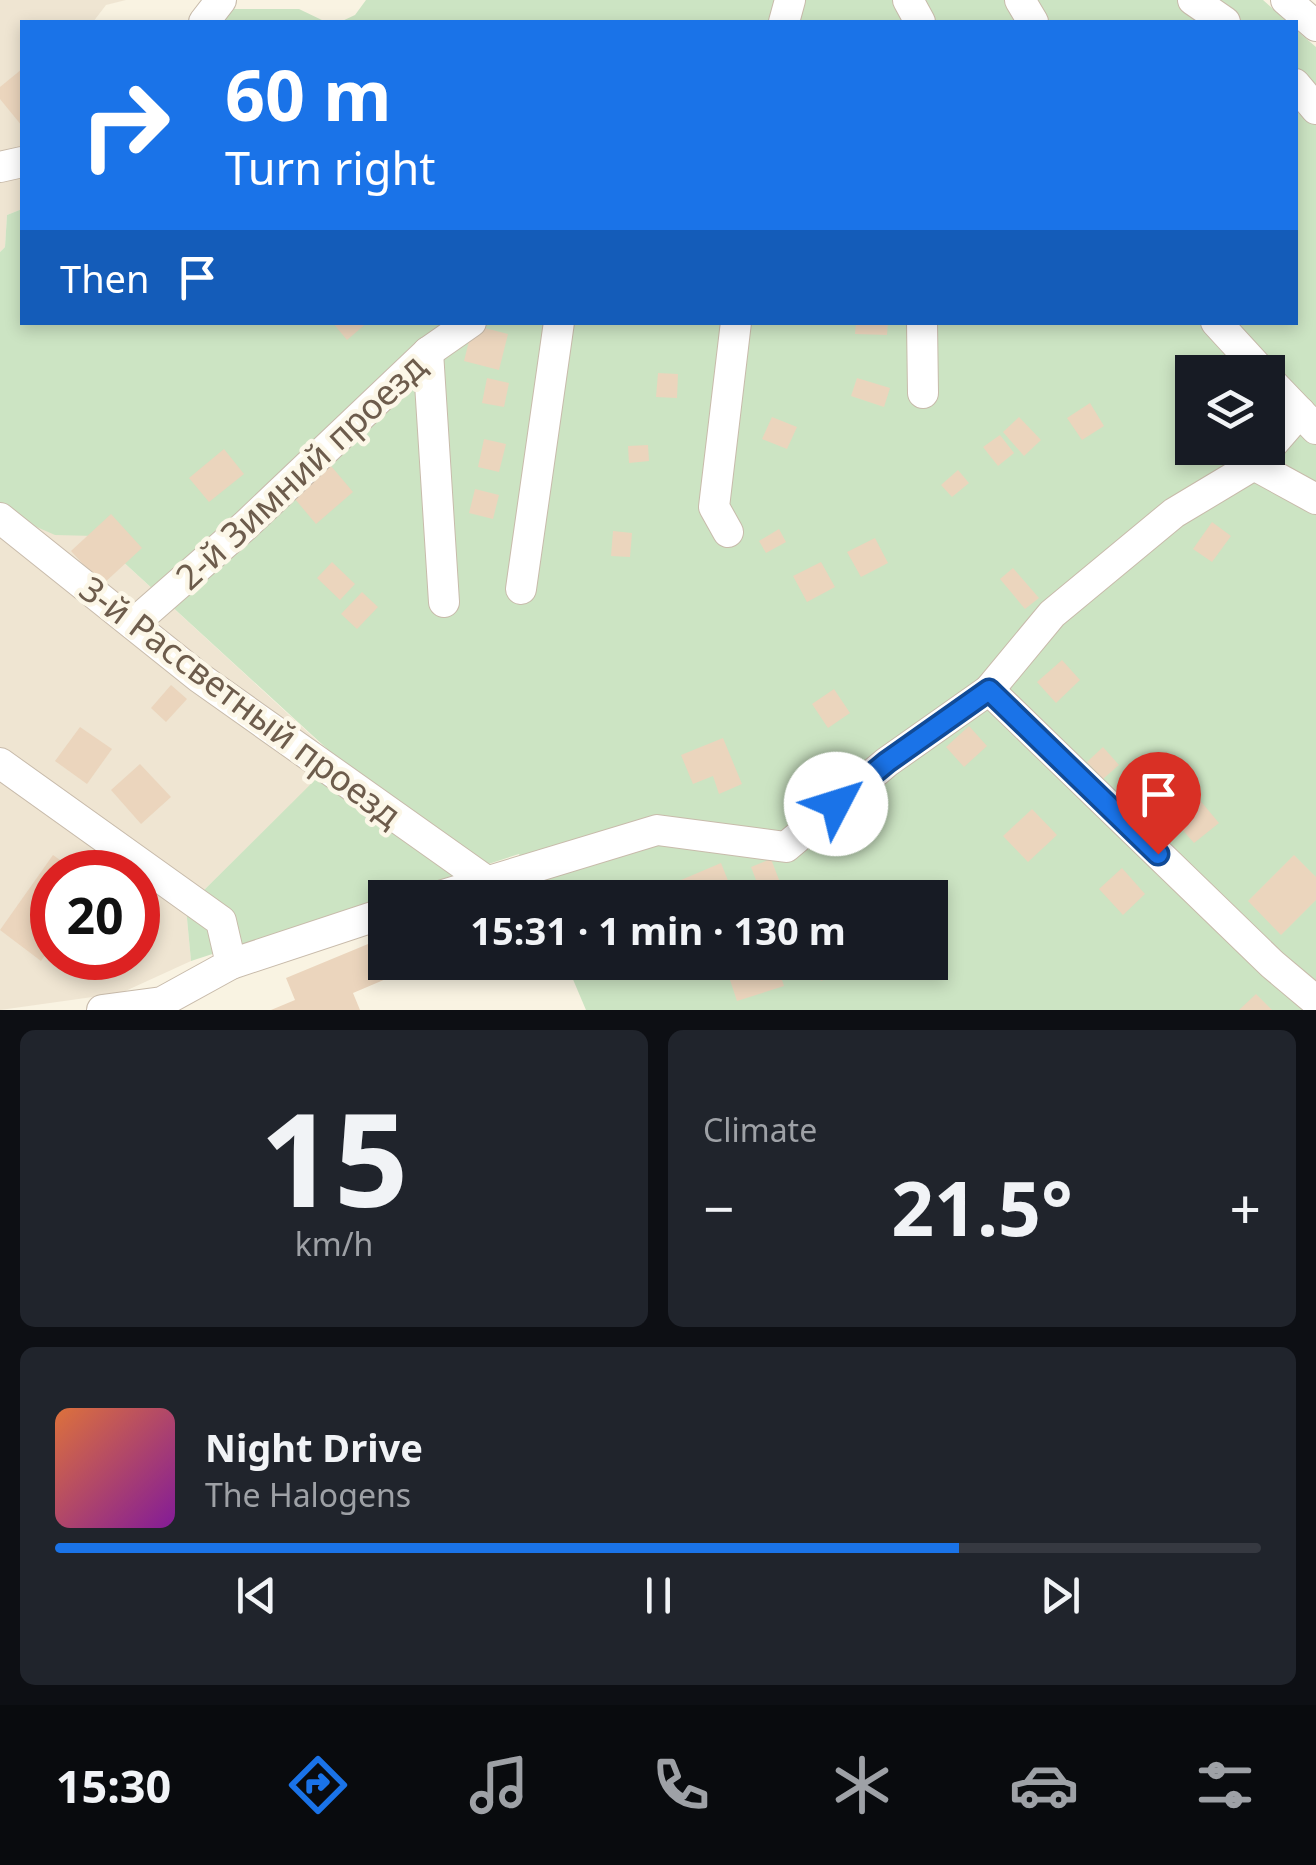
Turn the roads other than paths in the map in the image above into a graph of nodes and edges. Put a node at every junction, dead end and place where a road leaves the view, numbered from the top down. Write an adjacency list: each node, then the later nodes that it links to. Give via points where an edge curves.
1 (221, 0): 4 (street)
2 (1194, 0): 5 (street)
3 (1286, 0): 6 (street)
4 (206, 20)
5 (1222, 20)
6 (1316, 26)
7 (1298, 87): 8 (street)
8 (1316, 108)
9 (467, 325): 14 (street, 2-й Зимний проезд)
10 (559, 325): 24 (street)
11 (736, 325): 23 (street, via 714,507)
12 (922, 325): 16 (street)
13 (1219, 325): 15 (street)
14 (428, 352): 25 (street); 26 (street, 2-й Зимний проезд)
15 (1246, 355)
16 (923, 393)
17 (1285, 394): 18 (street)
18 (1311, 418): 19 (street)
19 (1285, 439)
20 (1254, 465): 21 (street); 27 (street, via 1174,513 1052,614)
21 (1316, 499)
22 (0, 518): 26 (street, 3-й Рассветный проезд)
23 (728, 532)
24 (521, 589)
25 (444, 602)
26 (133, 624): 29 (street, 3-й Рассветный проезд)
27 (989, 690): 29 (street, via 887,762 786,847 657,830); 32 (street)
28 (0, 763): 31 (street, via 221,921)
29 (484, 880)
30 (368, 919): 31 (street)
31 (232, 964): 33 (street, via 162,1002)
32 (1316, 1002)
33 (102, 1010)

